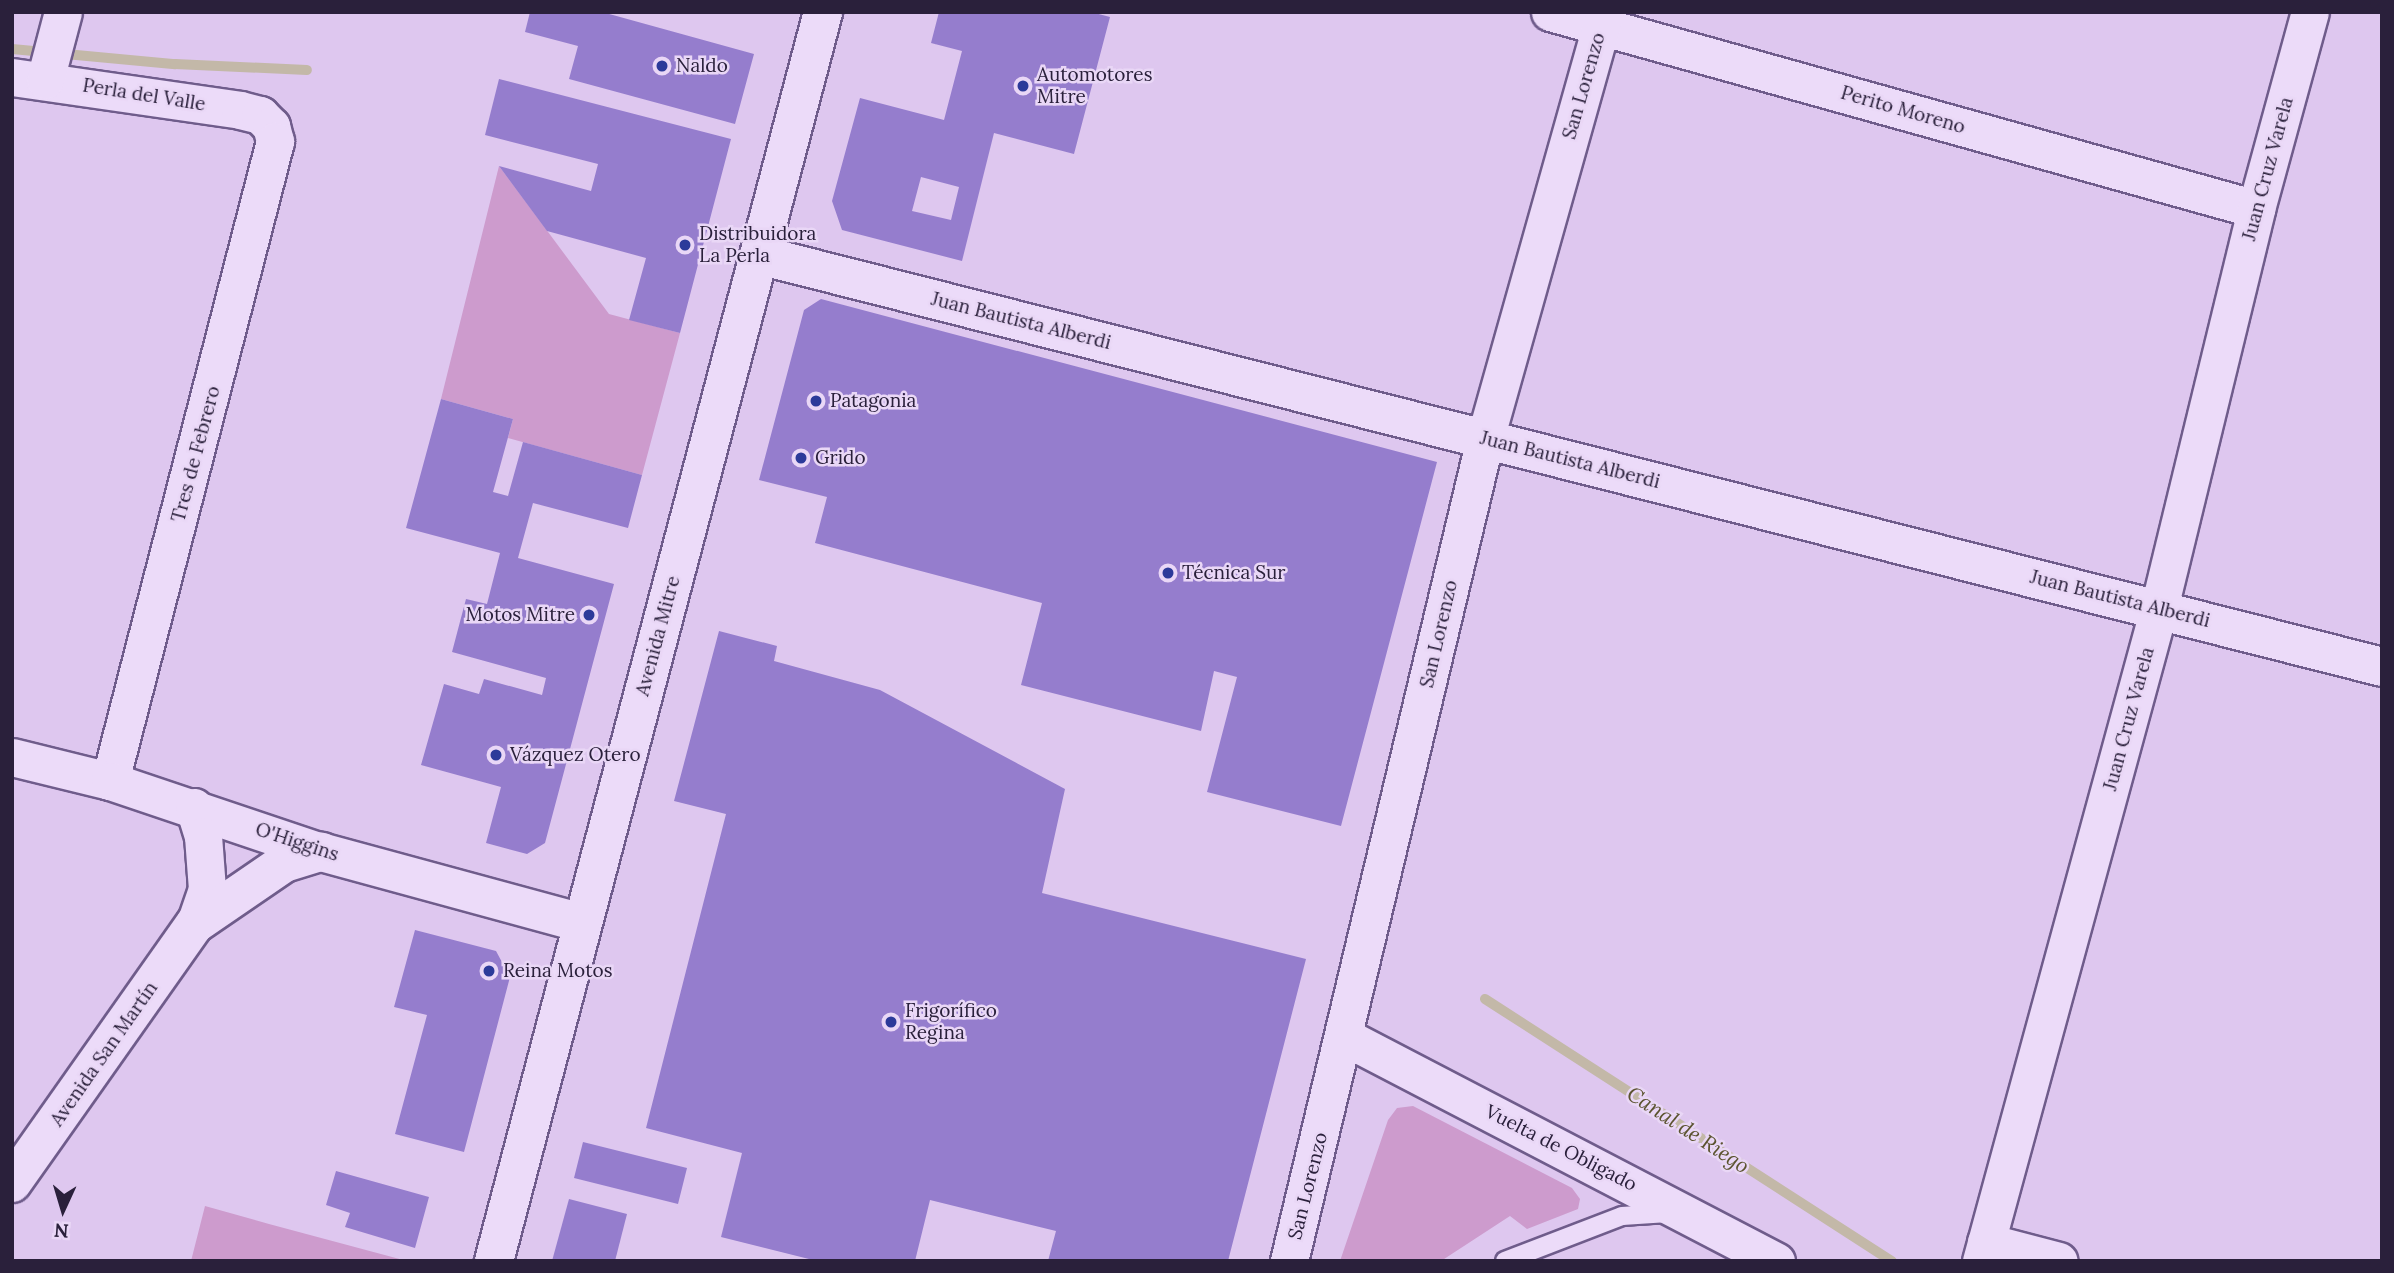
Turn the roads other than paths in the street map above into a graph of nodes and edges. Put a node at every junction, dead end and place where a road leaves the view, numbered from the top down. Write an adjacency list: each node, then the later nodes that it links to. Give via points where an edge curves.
1 (823, 12): 9 (street, Avenida Mitre)
2 (1550, 12): 5 (street, Perito Moreno)
3 (2310, 12): 8 (street, Juan Cruz Varela)
4 (62, 16): 6 (street)
5 (1603, 19): 8 (street, Perito Moreno); 10 (street, San Lorenzo)
6 (28, 79): 7 (street, Perla del Valle, via 240,110 260,115)
7 (271, 126): 14 (street, Tres de Febrero, via 274,160)
8 (2256, 209): 11 (street, Juan Cruz Varela)
9 (759, 255): 10 (street, Juan Bautista Alberdi); 17 (street, Avenida Mitre)
10 (1485, 439): 11 (street, Juan Bautista Alberdi); 19 (street, San Lorenzo)
11 (2159, 608): 12 (street, Juan Bautista Alberdi); 22 (street, Juan Cruz Varela)
12 (2382, 667)
13 (12, 757): 14 (street, O'Higgins)
14 (110, 781): 15 (street, O'Higgins)
15 (194, 807): 16 (street, O'Higgins); 18 (street, Avenida San Martín, via 203,836 207,889)
16 (321, 852): 17 (street, O'Higgins); 18 (street, Avenida San Martín, via 284,863)
17 (582, 923): 23 (street, Avenida Mitre)
18 (195, 925): 20 (street, Avenida San Martín)
19 (1345, 1037): 21 (street, Vuelta de Obligado); 24 (street, San Lorenzo)
20 (12, 1183)
21 (1685, 1212): 25 (lane, via 1622,1216 1567,1233); 26 (street, Vuelta de Obligado)
22 (1984, 1251): 27 (street)
23 (494, 1261)
24 (1289, 1261)
25 (1506, 1261)
26 (1776, 1261)
27 (2059, 1261)

